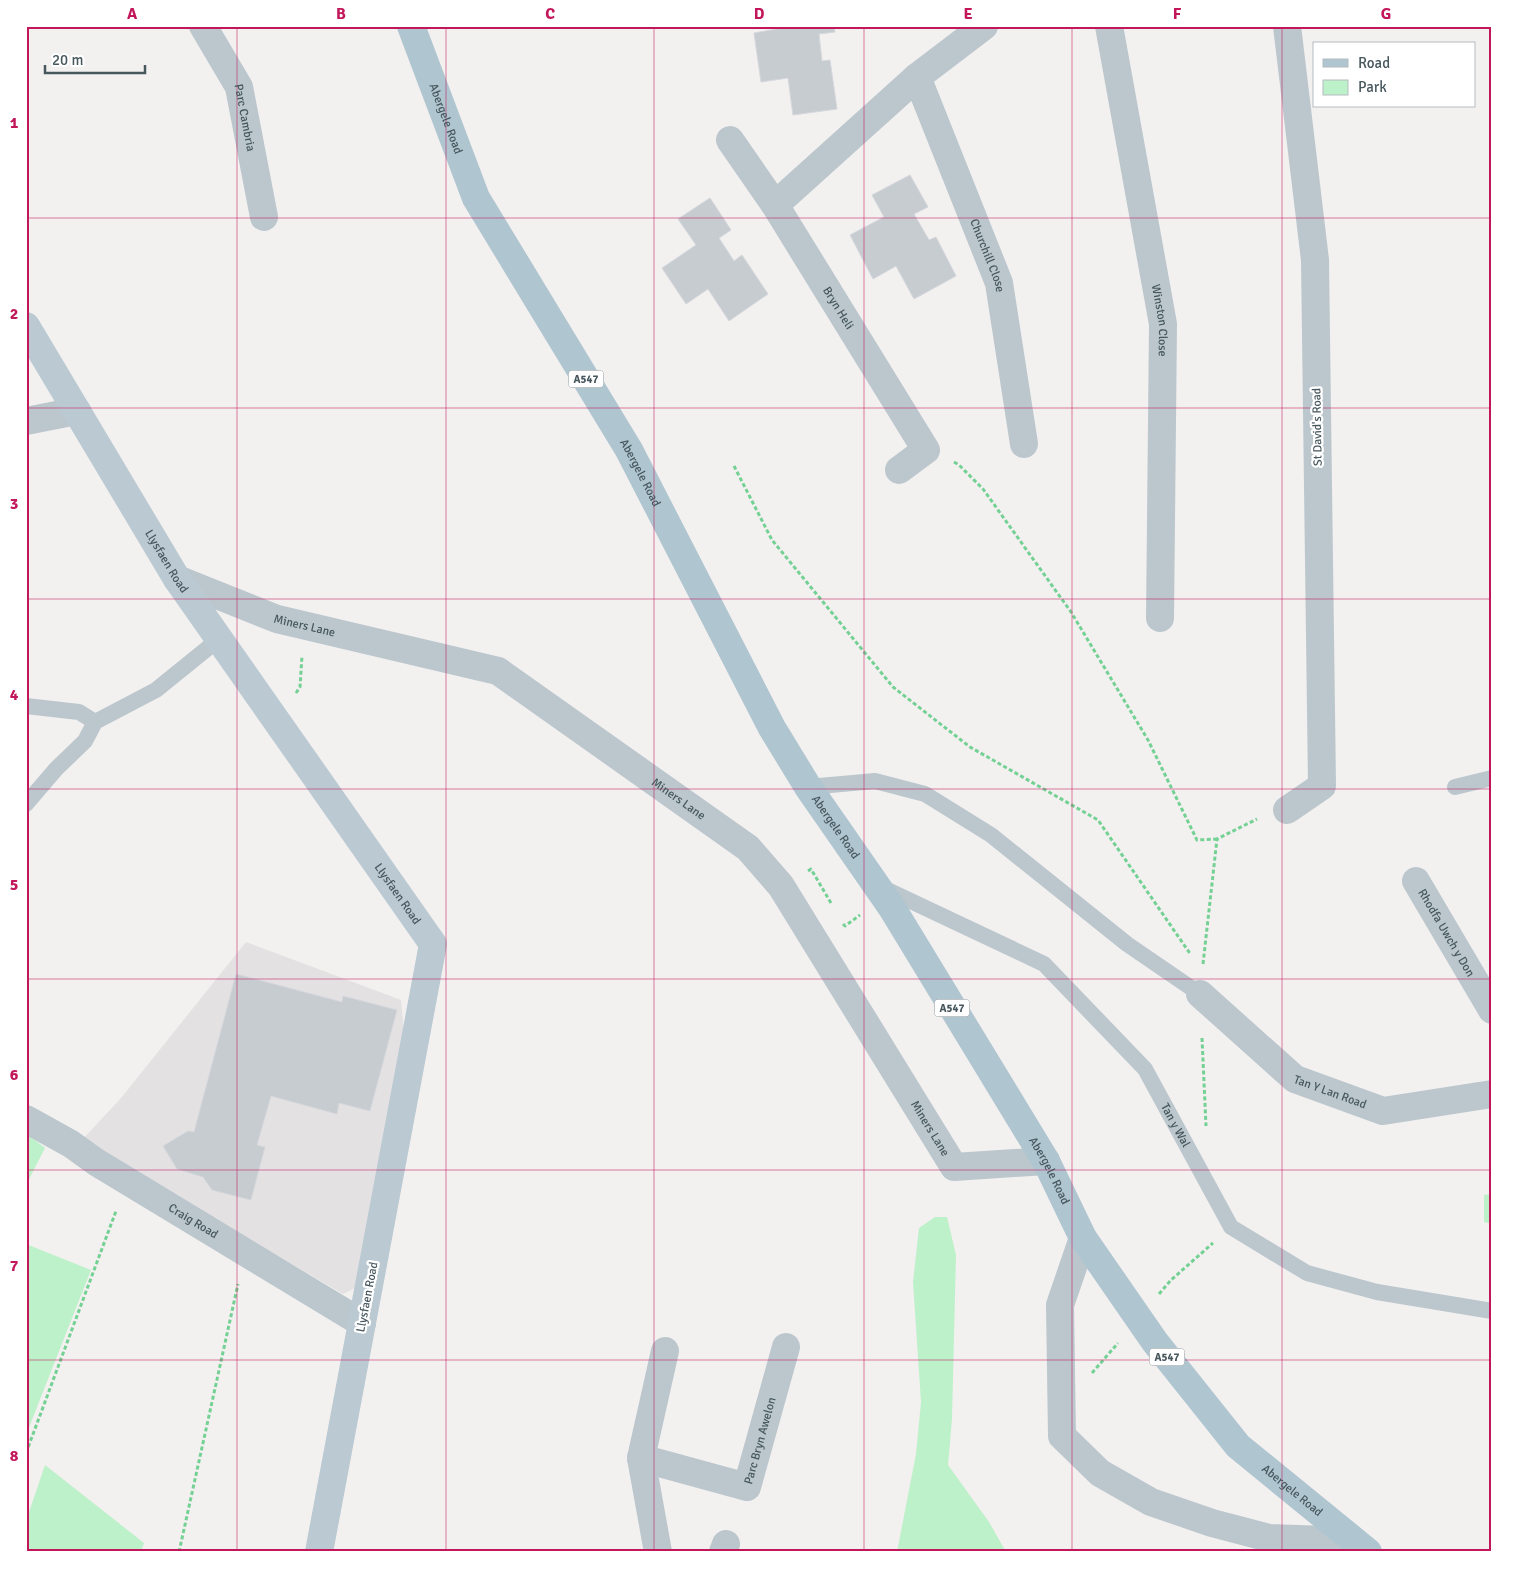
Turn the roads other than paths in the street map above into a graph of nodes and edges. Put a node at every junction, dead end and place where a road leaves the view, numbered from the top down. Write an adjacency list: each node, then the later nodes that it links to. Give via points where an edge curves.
1 (203, 26): 9 (street, Parc Cambria, via 239,87)
2 (411, 26): 21 (main road, Abergele Road / A547, via 476,198 630,450 772,728)
3 (984, 26): 6 (street)
4 (1109, 26): 16 (street, Winston Close, via 1163,324)
5 (1287, 26): 24 (street, St David's Road, via 1315,260 1322,786)
6 (917, 77): 8 (street); 13 (street, Churchill Close, via 998,283)
7 (730, 140): 8 (street, Bryn Heli)
8 (775, 204): 14 (street, Bryn Heli, via 926,450)
9 (264, 217)
10 (26, 326): 11 (street, Llysfaen Road)
11 (77, 411): 12 (street); 15 (street, Llysfaen Road)
12 (26, 421)
13 (1024, 444)
14 (899, 470)
15 (177, 578): 17 (street, Llysfaen Road); 31 (street, Miners Lane, via 277,619 498,671 748,848 782,886 954,1167)
16 (1160, 618)
17 (219, 639): 19 (lane, via 156,690); 34 (street, Llysfaen Road, via 433,944)
18 (26, 706): 19 (lane, via 79,712)
19 (95, 722): 23 (lane, via 85,741)
20 (1492, 778): 22 (lane)
21 (808, 787): 26 (main road, Abergele Road / A547); 27 (lane, via 875,781 925,794 991,835 1127,944)
22 (1455, 787)
23 (26, 804)
24 (1286, 810)
25 (1416, 881): 28 (street, Rhodfa Uwch y Don)
26 (876, 885): 31 (main road, Abergele Road / A547); 33 (lane, Tan y Wal, via 1044,964 1145,1069 1231,1228 1307,1273 1378,1292)
27 (1201, 983): 29 (street, Tan Y Lan Road, via 1295,1079 1383,1111)
28 (1492, 1010)
29 (1492, 1094)
30 (26, 1119): 34 (street, Craig Road)
31 (1046, 1161): 32 (main road, Abergele Road / A547)
32 (1082, 1238): 38 (main road, Abergele Road / A547, via 1155,1342 1238,1446); 38 (street, via 1060,1305 1062,1436 1100,1473 1151,1502 1269,1538)
33 (1492, 1311)
34 (362, 1323): 39 (street, Llysfaen Road)
35 (786, 1347): 37 (street, Parc Bryn Awelon, via 747,1487)
36 (665, 1352): 37 (street)
37 (641, 1458): 40 (street)
38 (1361, 1546)
39 (319, 1552)
40 (658, 1552)

